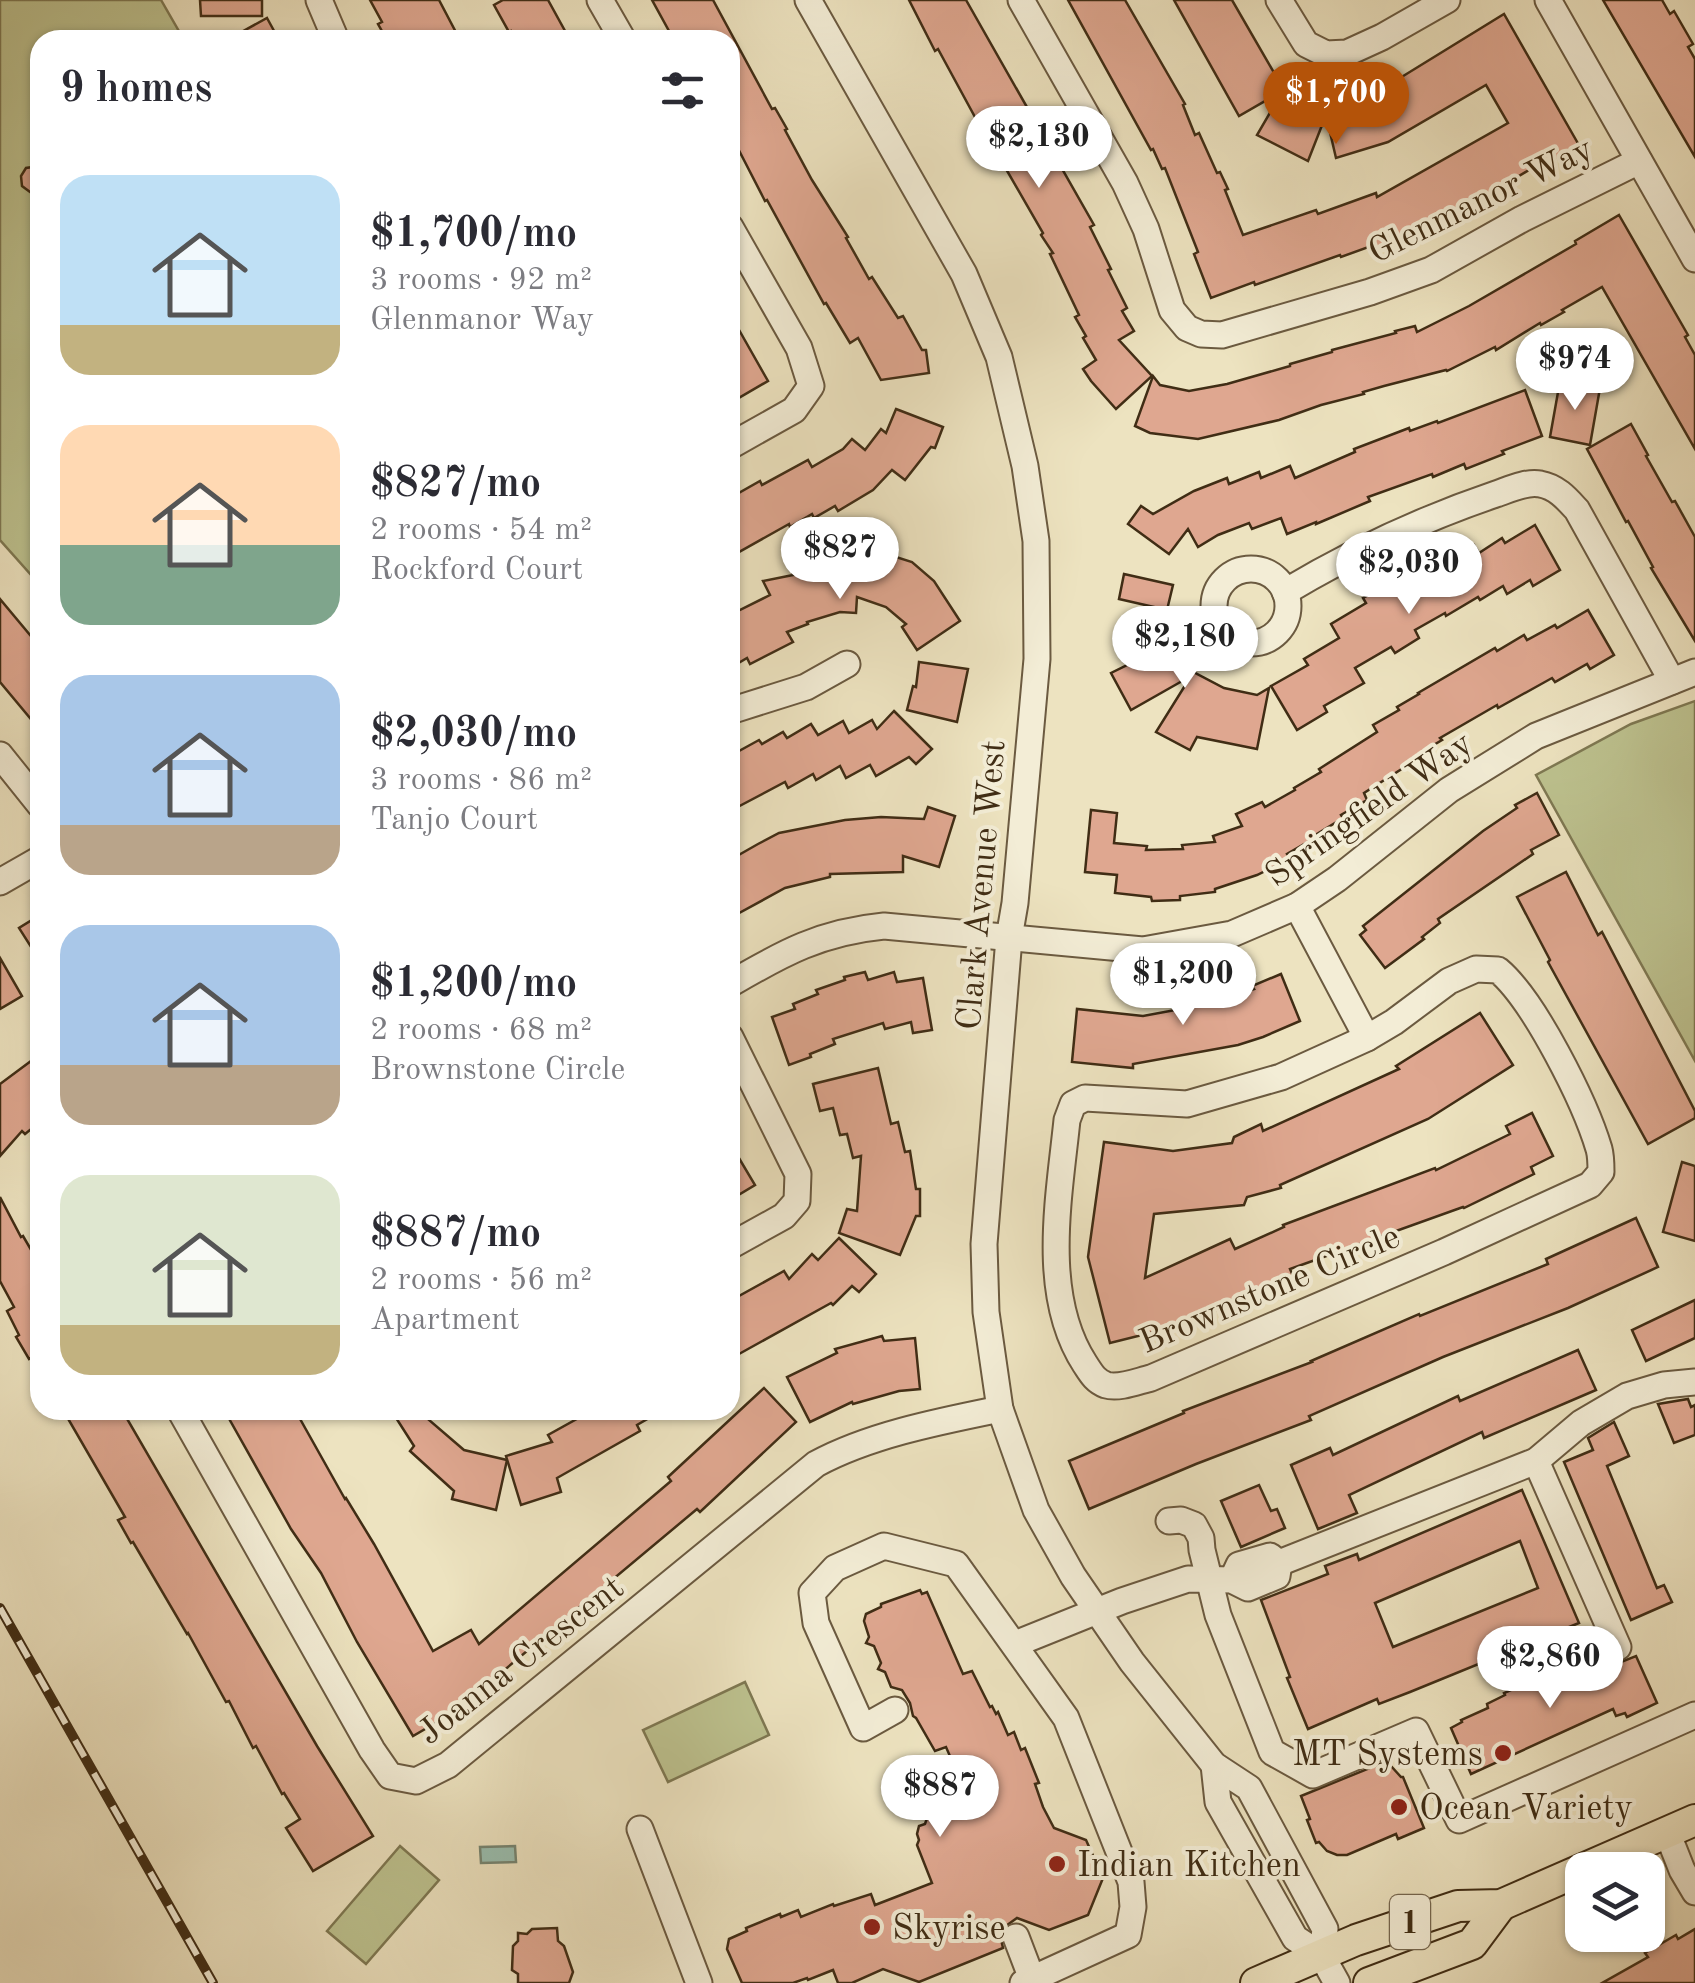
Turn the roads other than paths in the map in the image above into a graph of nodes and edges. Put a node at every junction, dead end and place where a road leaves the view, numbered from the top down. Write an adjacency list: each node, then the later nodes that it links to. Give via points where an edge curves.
1 (319, 0): 8 (street)
2 (600, 0): 9 (street)
3 (808, 0): 23 (street, Clark Avenue West, via 964,274 1000,356 1025,466 1036,541 1038,660)
4 (1021, 0): 10 (street, Glenmanor Way, via 1125,184 1172,310 1201,334 1222,336 1431,270)
5 (1279, 0): 6 (street, via 1306,44 1326,54 1347,53)
6 (1447, 0)
7 (1548, 0): 10 (street)
8 (332, 30)
9 (618, 30)
10 (1639, 160): 12 (street)
11 (740, 244): 13 (street, via 799,348 810,386 794,410)
12 (1695, 259)
13 (740, 440)
14 (1285, 592): 16 (street, via 1427,518 1538,483 1562,493 1577,510)
15 (848, 664): 17 (street, via 806,687)
16 (1684, 676): 22 (street, Springfield Way, via 1536,736 1449,790)
17 (740, 708)
18 (0, 755): 19 (street)
19 (30, 792)
20 (30, 865): 21 (street)
21 (0, 882)
22 (1297, 906): 23 (street, Springfield Way, via 1232,934 1143,950); 25 (street)
23 (1010, 938): 24 (street, Springfield Way, via 854,929 823,936); 29 (street, Clark Avenue West, via 984,1244)
24 (740, 979)
25 (1367, 1038): 25 (street, Brownstone Circle, via 1449,981 1476,969 1498,970 1523,996 1565,1071 1600,1152 1601,1172 1557,1201 1151,1378 1111,1387 1096,1380 1064,1318 1055,1271 1073,1104 1085,1098 1186,1104 1281,1077)
26 (740, 1057): 27 (street, via 798,1174 797,1201 784,1216)
27 (740, 1240)
28 (1695, 1382): 31 (street, via 1628,1396 1581,1423)
29 (1000, 1409): 30 (street, Joanna Crescent, via 864,1443 816,1464 448,1764 416,1781 390,1776 372,1750); 34 (street, Clark Avenue West, via 1036,1510)
30 (186, 1420)
31 (1536, 1462): 33 (street, via 1279,1564 1270,1556 1239,1565); 36 (street)
32 (1168, 1520): 33 (street, via 1194,1526)
33 (1221, 1580): 34 (street, via 1188,1580); 38 (street, via 1218,1615 1272,1752 1313,1776 1416,1731 1459,1820)
34 (1096, 1612): 35 (street); 44 (street, Clark Avenue West, via 1214,1764 1248,1788 1325,1929)
35 (1015, 1644): 37 (street, via 956,1564 884,1546 835,1568 812,1593 816,1623 863,1728); 45 (street, via 1066,1718 1131,1882 1134,1907 1128,1934)
36 (1618, 1647)
37 (895, 1710)
38 (1695, 1715)
39 (1681, 1826): 41 (street, via 1682,1870); 42 (main road, 1)
40 (640, 1829): 46 (street)
41 (1695, 1892)
42 (1501, 1906): 44 (main road, 1, via 1458,1906); 49 (main road, 1, via 1472,1944)
43 (1016, 1937): 45 (street)
44 (1322, 1956): 47 (main road, 1); 48 (street, Clark Avenue West)
45 (1027, 1981)
46 (699, 1983)
47 (1256, 1983)
48 (1337, 1983)
49 (1369, 1983)

